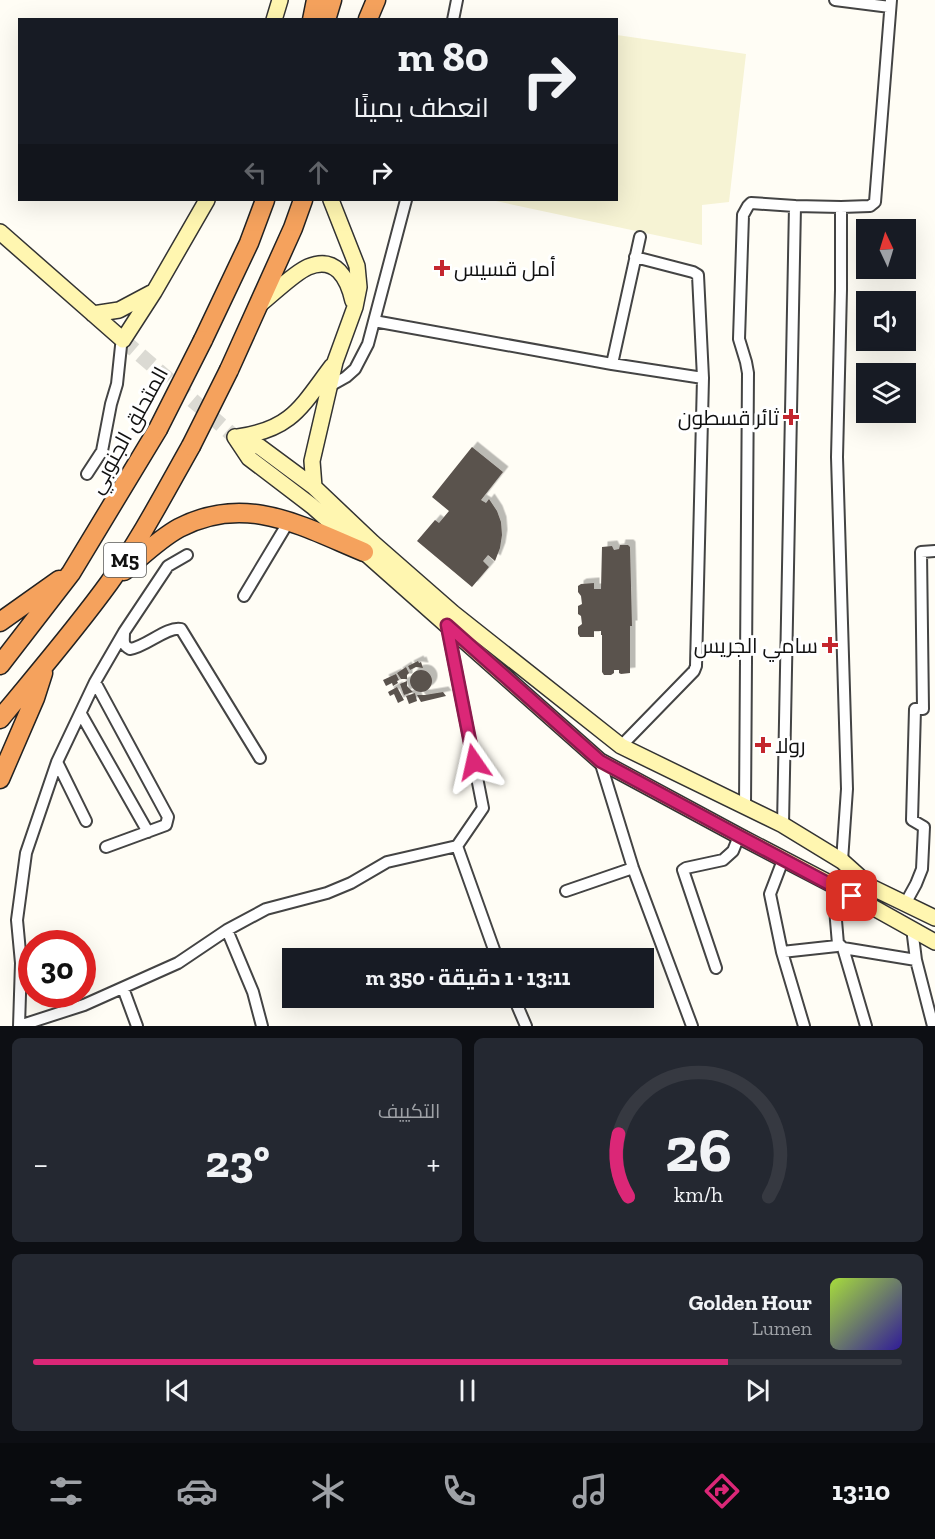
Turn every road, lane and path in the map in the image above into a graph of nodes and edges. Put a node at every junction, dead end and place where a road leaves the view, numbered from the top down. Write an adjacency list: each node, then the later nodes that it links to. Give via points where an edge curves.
1 (280, 0): 8 (main road)
2 (316, 0): 9 (highway)
3 (332, 0): 10 (highway)
4 (375, 0): 11 (highway)
5 (457, 0): 12 (street)
6 (835, 0): 7 (street)
7 (891, 4): 19 (street, via 875,201 870,206)
8 (275, 18)
9 (312, 18)
10 (327, 18)
11 (369, 18)
12 (453, 18)
13 (206, 201): 23 (main road)
14 (265, 201): 40 (highway, المتحلق الجنوبي / M5, bridge, via 249,243 158,429)
15 (303, 201): 24 (highway, M5)
16 (331, 201): 25 (main road, via 357,266 359,287)
17 (406, 201): 27 (street)
18 (795, 206): 19 (street); 59 (street, via 751,203 743,215 739,339 748,373); 61 (street)
19 (841, 207): 68 (street, via 837,456 847,789)
20 (0, 231): 26 (main road)
21 (640, 237): 22 (street)
22 (635, 258): 30 (street); 31 (street, via 698,275)
23 (154, 292): 26 (main road, via 119,310); 28 (main road)
24 (257, 307): 25 (main road, via 302,270 316,264 331,266 344,275); 41 (highway, M5, bridge, via 191,446)
25 (355, 307): 29 (main road)
26 (93, 314): 28 (main road)
27 (374, 321): 30 (street); 32 (street, via 355,369)
28 (123, 340): 34 (street, via 102,451)
29 (335, 362): 32 (main road); 33 (main road, via 289,419 267,430)
30 (612, 364): 31 (street)
31 (703, 378): 52 (street, via 696,666)
32 (330, 386): 35 (main road, via 312,461)
33 (235, 437): 35 (main road, via 260,447); 38 (main road, via 249,458 302,497)
34 (87, 474)
35 (314, 487): 52 (main road, via 453,613)
36 (289, 520): 38 (highway); 41 (highway, via 248,512 192,522 166,536); 42 (street)
37 (935, 551): 49 (street, via 921,552)
38 (364, 552): 44 (main road)
39 (187, 555): 45 (street, via 168,566)
40 (71, 573): 43 (highway); 46 (highway, المتحلق الجنوبي / M5)
41 (109, 583): 47 (highway, M5)
42 (244, 596)
43 (0, 621)
44 (447, 625): 54 (main road); 65 (street, via 483,808)
45 (124, 632): 48 (street); 53 (street, via 124,643 130,650 175,628 181,629)
46 (0, 664)
47 (45, 664): 51 (highway, M5); 57 (highway, via 35,698)
48 (95, 682): 50 (street); 63 (street, via 168,817 166,825)
49 (929, 709): 62 (street, via 915,709 912,820)
50 (81, 714): 55 (street); 63 (street)
51 (0, 719)
52 (621, 746): 56 (main road)
53 (260, 758)
54 (600, 761): 58 (main road); 69 (street)
55 (57, 762): 60 (street); 82 (street, via 26,853 17,920 21,963 19,1026)
56 (660, 766): 58 (main road); 59 (main road)
57 (0, 779)
58 (646, 785): 64 (main road)
59 (745, 806): 61 (main road)
60 (86, 821)
61 (783, 825): 68 (main road)
62 (929, 827): 72 (street, via 922,869)
63 (148, 832): 66 (street)
64 (739, 836): 67 (main road); 81 (street, via 733,851 723,860 683,870)
65 (457, 846): 75 (street, via 387,862 351,883 266,909); 78 (street)
66 (105, 848)
67 (783, 860): 70 (main road); 79 (street, via 770,894)
68 (842, 861): 72 (main road, via 871,887)
69 (633, 868): 71 (street); 88 (street)
70 (833, 885): 74 (main road); 77 (street)
71 (566, 891)
72 (904, 904): 73 (main road)
73 (935, 918)
74 (912, 928): 76 (main road); 80 (street)
75 (227, 930): 82 (street, via 178,963); 86 (street, via 253,992)
76 (935, 942)
77 (841, 946): 79 (street); 80 (street); 89 (street)
78 (493, 948)
79 (782, 952): 84 (street)
80 (916, 960): 90 (street)
81 (716, 968)
82 (123, 988): 85 (street)
83 (518, 1008): 87 (street)
84 (801, 1025)
85 (137, 1026)
86 (262, 1026)
87 (526, 1026)
88 (692, 1026)
89 (866, 1026)
90 (933, 1026)

